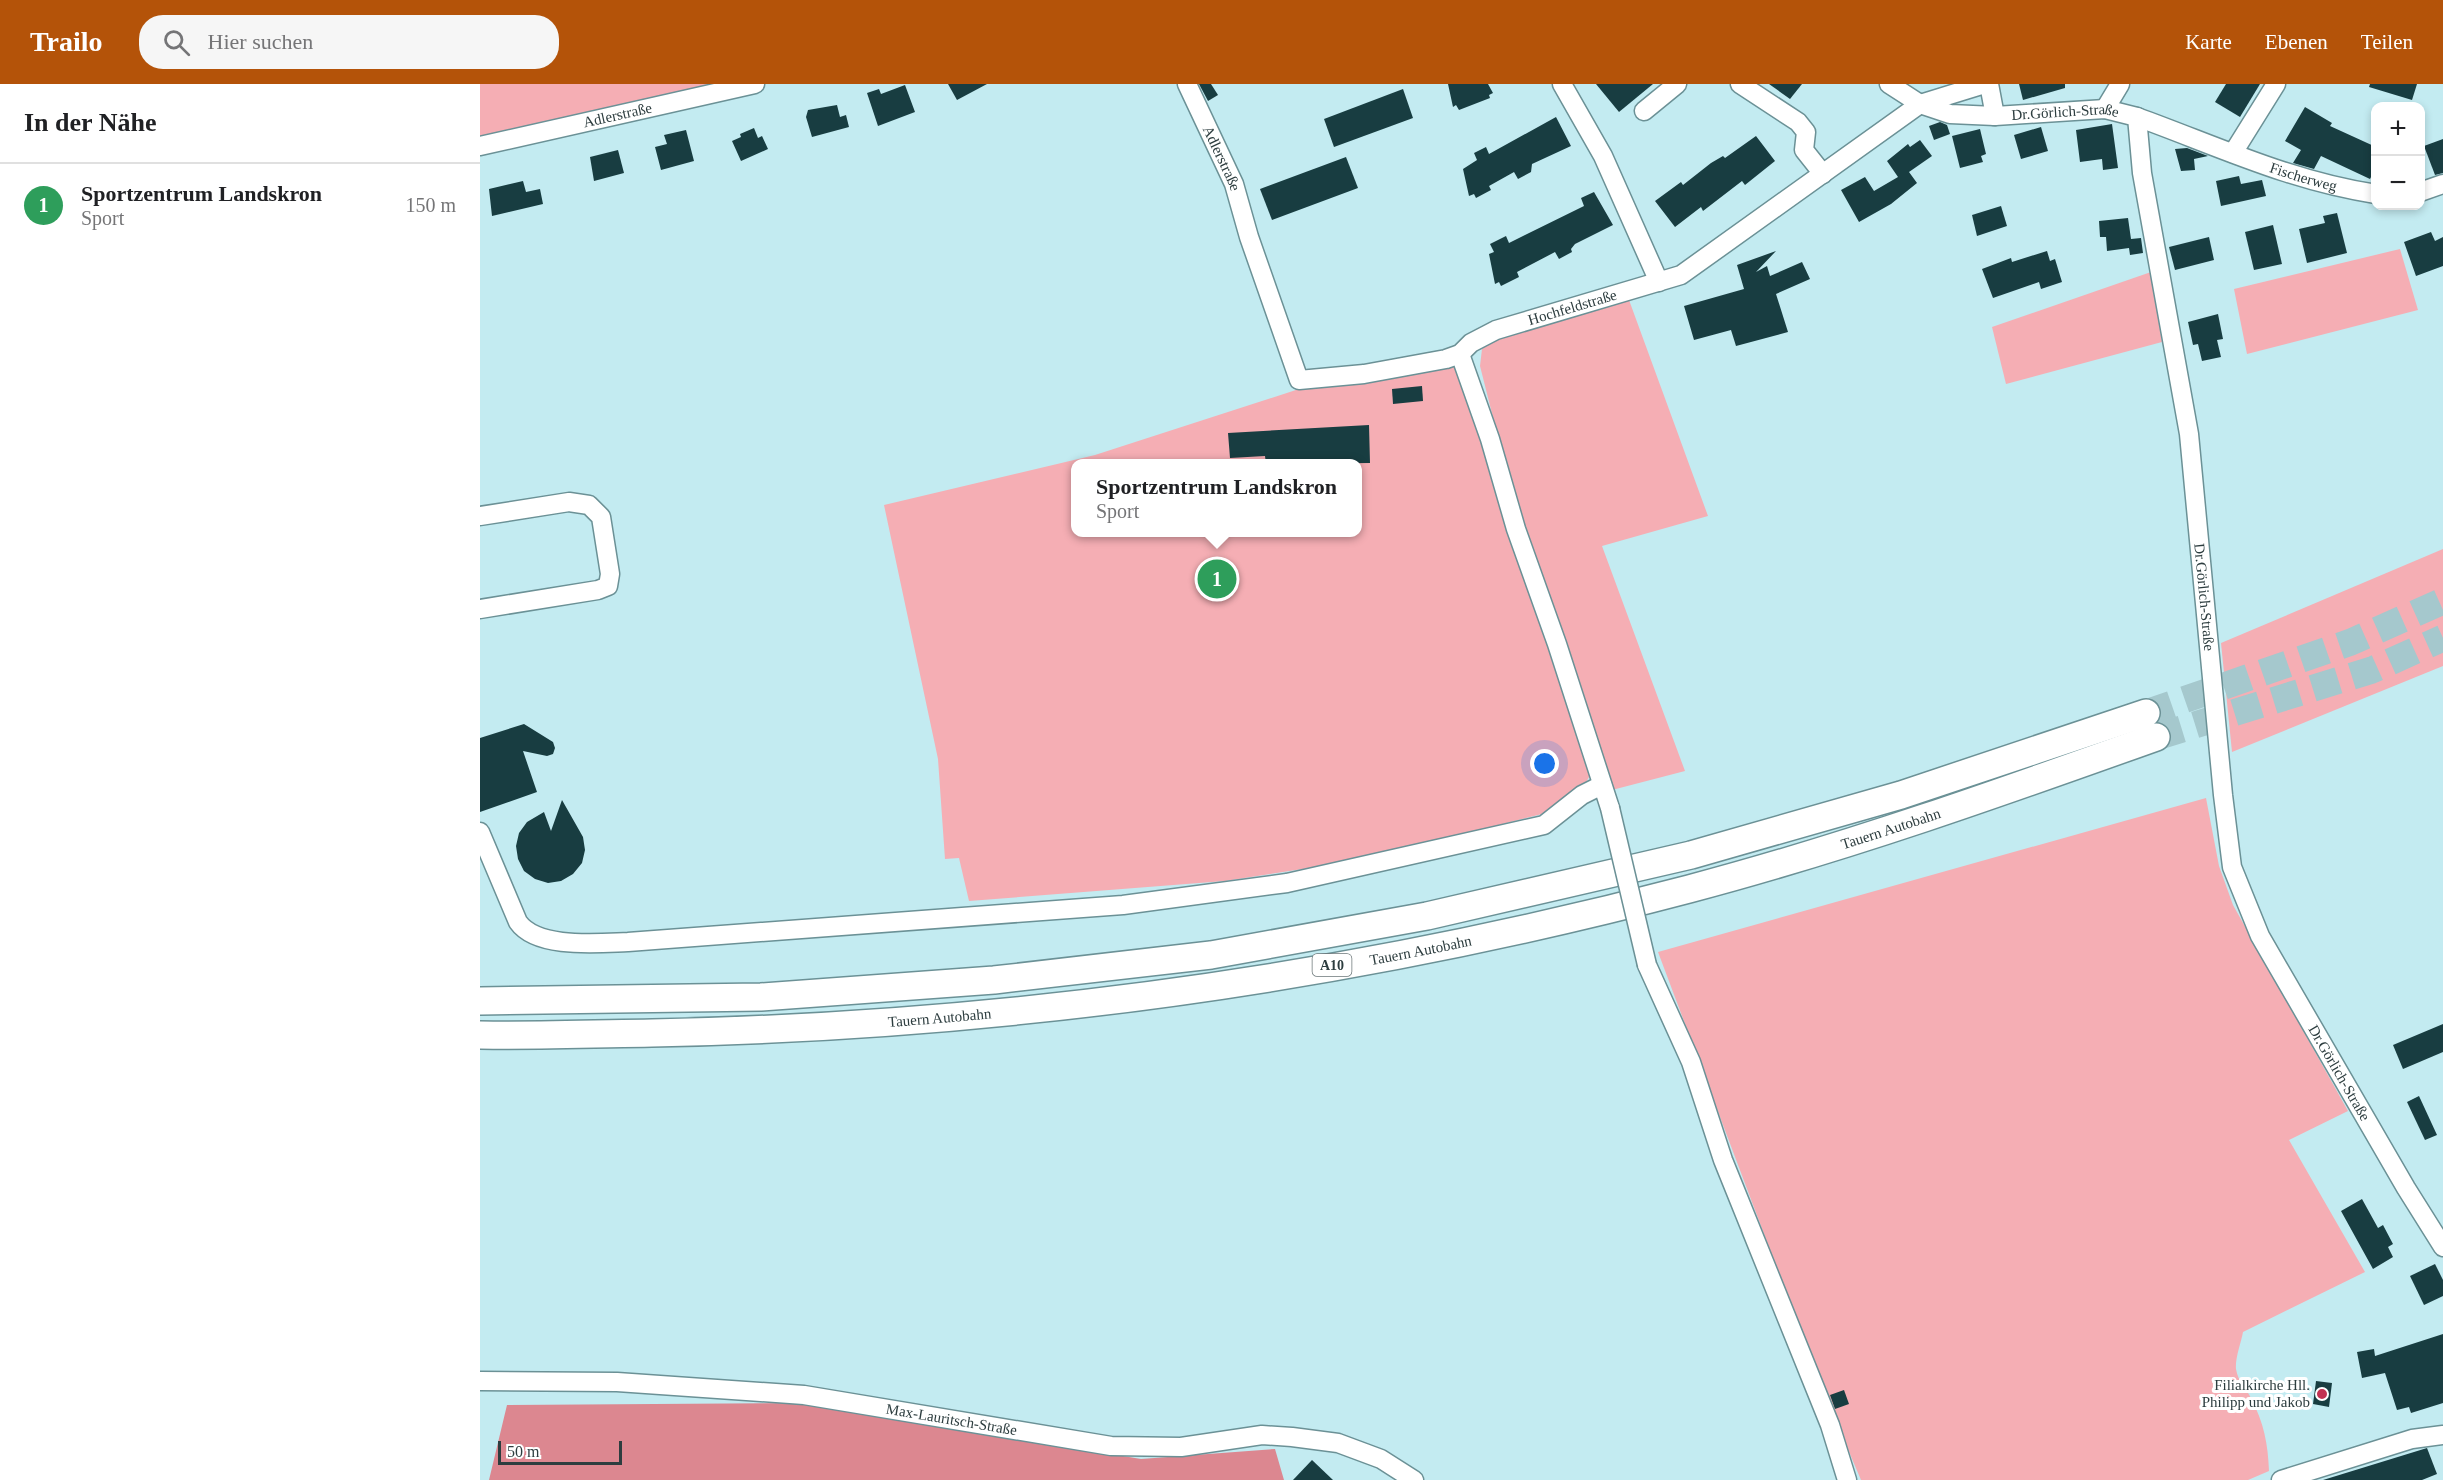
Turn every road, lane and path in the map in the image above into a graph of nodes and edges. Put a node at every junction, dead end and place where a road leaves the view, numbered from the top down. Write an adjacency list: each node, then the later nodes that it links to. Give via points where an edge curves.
1 (755, 84): 15 (street, Adlerstraße)
2 (1187, 84): 23 (street, Adlerstraße, via 1234,184)
3 (1562, 84): 21 (street, via 1603,156)
4 (1677, 84): 12 (street)
5 (1740, 84): 17 (street, via 1798,122 1806,132 1804,150)
6 (1889, 84): 10 (street, Dr.Görlich-Straße)
7 (1987, 84): 10 (street, Hochfeldstraße); 13 (street)
8 (2120, 84): 11 (street)
9 (2276, 84): 16 (street)
10 (1920, 104): 13 (street, Dr.Görlich-Straße, via 1950,114); 17 (street, Hochfeldstraße)
11 (2105, 109): 13 (street, Dr.Görlich-Straße); 14 (street, Dr.Görlich-Straße)
12 (1644, 111)
13 (1995, 116)
14 (2137, 117): 16 (street, Fischerweg); 30 (street, Dr.Görlich-Straße, via 2143,184 2189,434 2232,867 2260,936)
15 (480, 146)
16 (2233, 153): 20 (street, Fischerweg, via 2307,181)
17 (1823, 174): 21 (street, Hochfeldstraße, via 1681,275)
18 (2443, 184): 19 (street)
19 (2425, 191)
20 (2371, 193)
21 (1659, 282): 22 (street, Hochfeldstraße, via 1496,330)
22 (1460, 354): 23 (street, Hochfeldstraße, via 1364,374); 26 (street)
23 (1299, 380)
24 (480, 516): 25 (street, via 569,502 589,505 601,517 610,574 608,586 598,590)
25 (480, 609)
26 (1602, 785): 27 (street, via 1582,795 1544,825 1287,883 1123,905 628,942 565,942 525,932); 34 (street, bridge, via 1647,965 1690,1062 1723,1160 1830,1425)
27 (480, 832)
28 (480, 1002): 29 (highway, Tauern Autobahn / A10, via 761,997 994,980 1211,955 1427,916 1691,855 2151,725 1924,820 1689,889 1457,943 1235,983 1014,1012 760,1031)
29 (480, 1035)
30 (2441, 1240)
31 (480, 1381): 33 (street, Max-Lauritsch-Straße, via 617,1382 804,1395 1111,1446 1181,1447 1262,1435 1292,1437 1349,1447 1381,1459)
32 (2443, 1435): 35 (street, via 2412,1439)
33 (1414, 1480)
34 (1847, 1480)
35 (2282, 1480)

